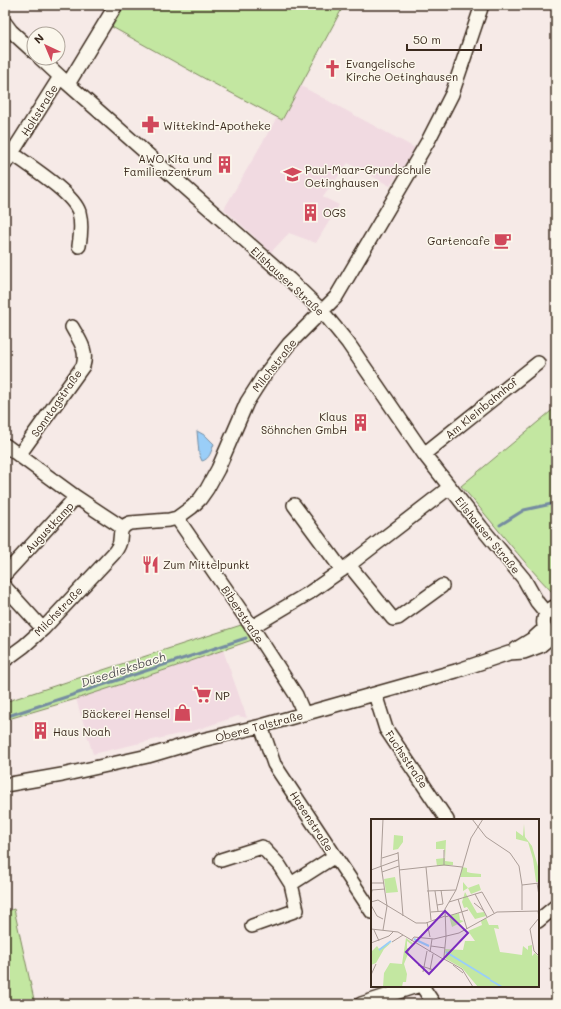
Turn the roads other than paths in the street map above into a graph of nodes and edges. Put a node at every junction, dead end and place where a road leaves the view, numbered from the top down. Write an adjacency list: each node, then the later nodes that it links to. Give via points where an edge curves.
1 (116, 5): 6 (street, Holtstraße)
2 (482, 5): 9 (street, Milchstraße, via 452,94 336,297)
3 (5, 23): 4 (street)
4 (26, 44)
5 (49, 66): 6 (street, Eilshauser Straße)
6 (64, 80): 7 (street, Holtstraße); 9 (street, Eilshauser Straße)
7 (8, 159): 8 (street, via 54,184 75,204 81,221)
8 (78, 246)
9 (322, 311): 13 (street, Eilshauser Straße, via 348,343); 18 (street, Milchstraße, via 289,344 263,377 247,402 207,489 192,508)
10 (72, 327): 14 (street, Sonntagstraße, via 83,346 83,366)
11 (538, 363): 13 (street, Am Kleinbahnhof)
12 (5, 445): 14 (street)
13 (424, 454): 15 (street, Eilshauser Straße)
14 (19, 456): 16 (street)
15 (450, 487): 20 (street); 24 (street, Eilshauser Straße, via 524,579)
16 (76, 497): 19 (street); 21 (street, Augustkamp)
17 (294, 505): 20 (street)
18 (177, 518): 19 (street, Milchstraße, via 130,523); 25 (street, Biberstraße)
19 (123, 528): 26 (street, Milchstraße, via 120,543 114,552)
20 (345, 567): 22 (street, via 393,619); 25 (street, via 309,593)
21 (5, 574)
22 (442, 586)
23 (5, 587): 26 (street)
24 (552, 608): 27 (street, via 544,620)
25 (252, 627): 30 (street, Biberstraße, via 296,695)
26 (43, 629): 28 (street, Milchstraße)
27 (551, 634): 29 (street, Obere Talstraße, via 534,638 510,654)
28 (5, 660)
29 (375, 694): 30 (street, Obere Talstraße); 33 (street, Fuchsstraße, via 386,729)
30 (304, 714): 31 (street, Obere Talstraße)
31 (261, 726): 32 (street, Obere Talstraße, via 148,756); 34 (street, Hasenstraße, via 274,764)
32 (5, 785)
33 (446, 819)
34 (335, 856): 36 (street); 38 (street, Hasenstraße)
35 (220, 860): 36 (street, via 262,847 279,865)
36 (291, 884): 40 (street, via 297,910)
37 (556, 906): 39 (street)
38 (371, 910)
39 (539, 919)
40 (252, 926)
41 (414, 987): 43 (street)
42 (423, 987): 44 (street)
43 (361, 1004)
44 (434, 1004)

